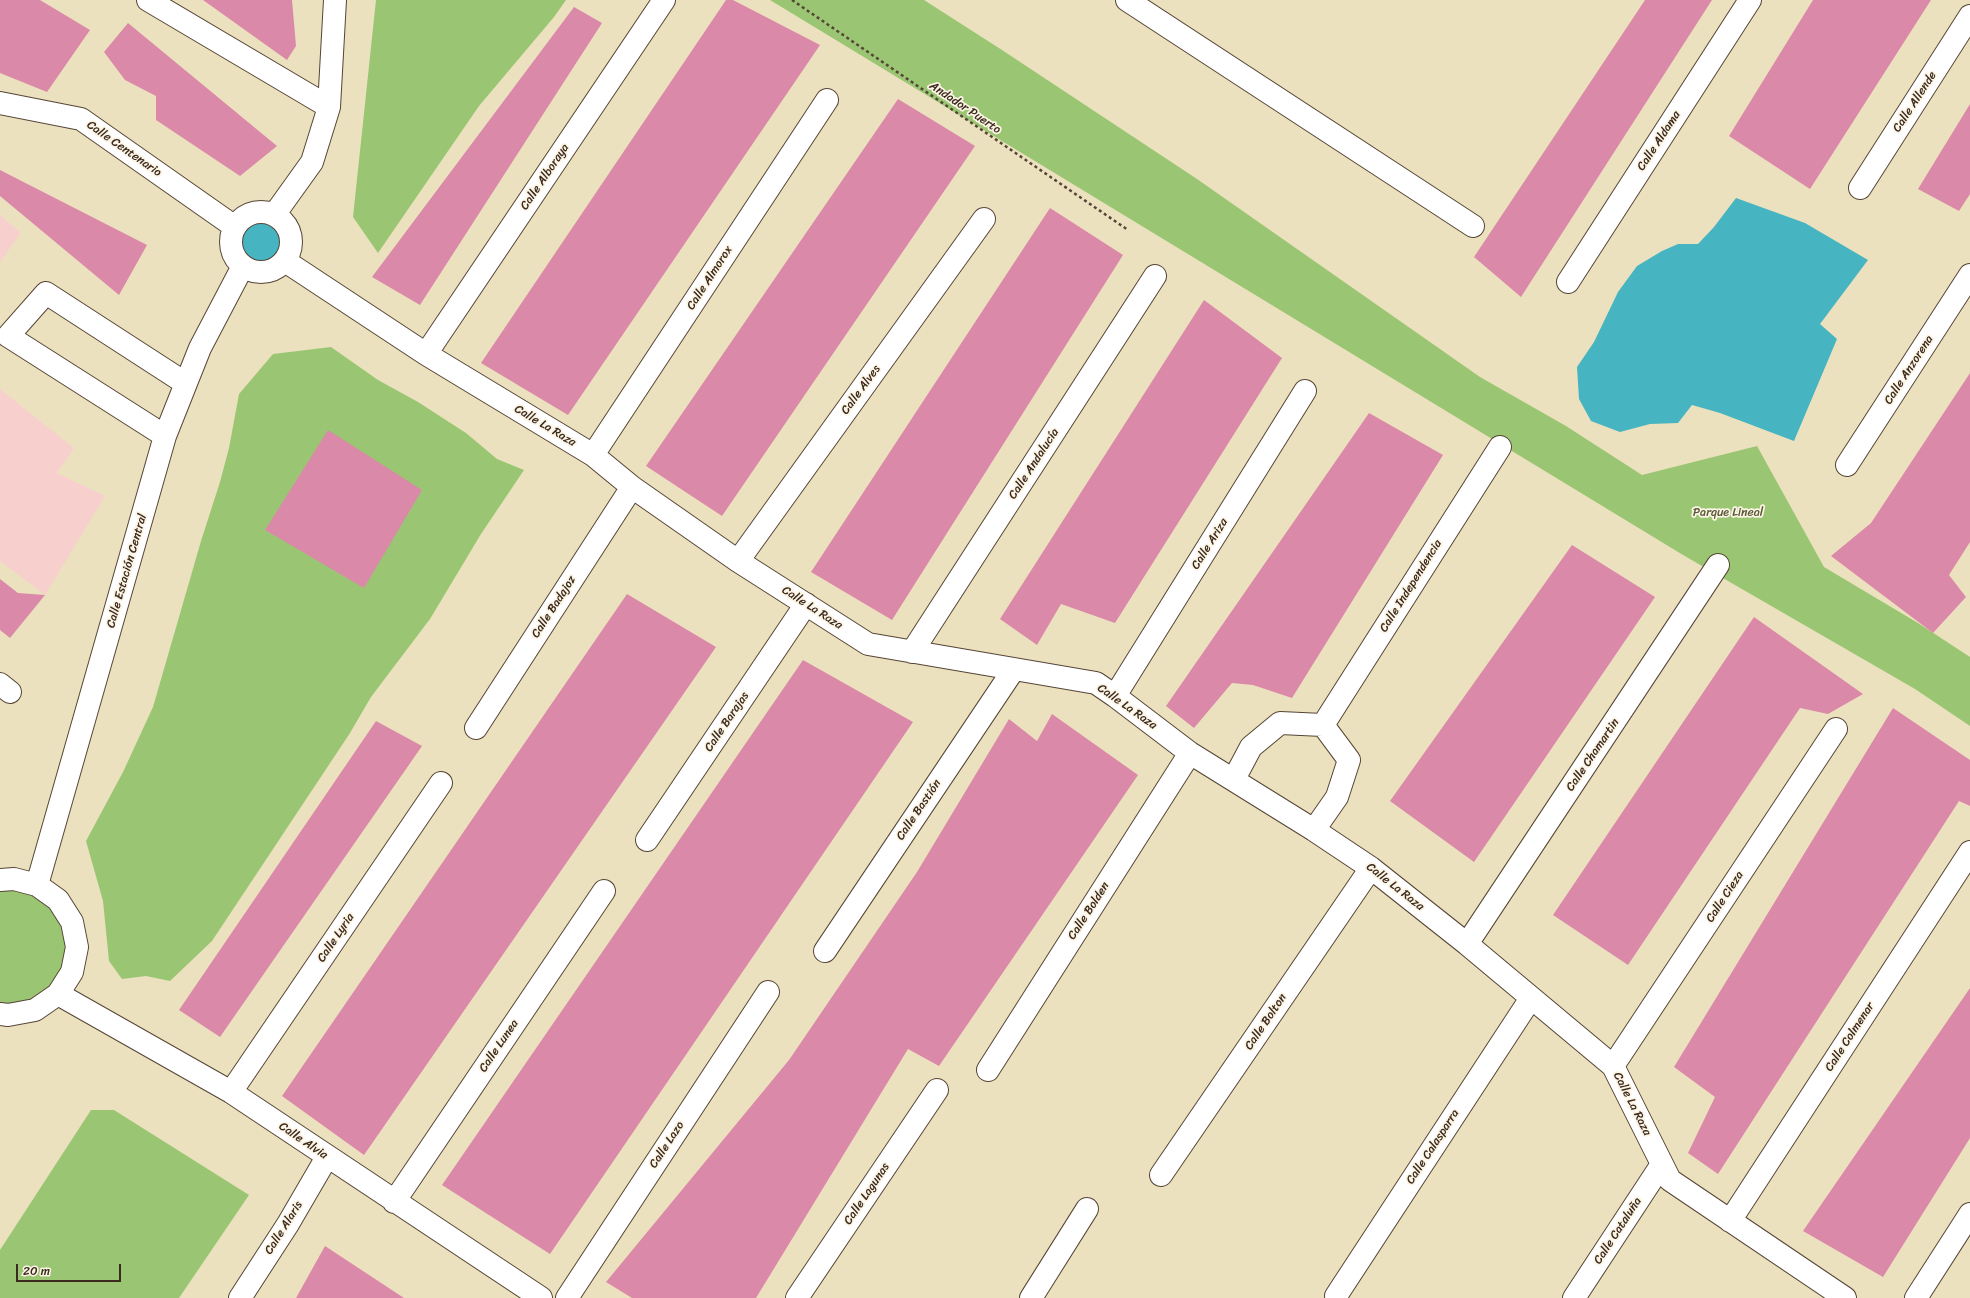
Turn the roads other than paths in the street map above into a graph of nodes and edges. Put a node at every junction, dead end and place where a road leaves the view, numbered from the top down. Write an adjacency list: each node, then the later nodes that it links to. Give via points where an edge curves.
1 (148, 0): 9 (street)
2 (335, 0): 9 (street)
3 (664, 0): 20 (street, Calle Alboraya)
4 (1127, 0): 13 (street)
5 (1750, 0): 19 (street, Calle Aldama)
6 (1970, 16): 10 (street, Calle Allende)
7 (827, 100): 25 (street, Calle Almorox)
8 (0, 103): 14 (street, Calle Centenario, via 81,119)
9 (329, 107): 11 (street, via 312,162)
10 (1860, 188)
11 (274, 215): 14 (street, via 248,215); 15 (street, via 285,225 290,236 289,253)
12 (984, 219): 28 (street, Calle Alves)
13 (1473, 226)
14 (235, 227): 16 (street, via 231,237 231,248 235,258)
15 (285, 261): 16 (street, via 270,271 260,272); 20 (street, Calle La Raza)
16 (243, 266): 21 (street, Calle Estación Central, via 200,348)
17 (1970, 275): 26 (street, Calle Anzorena)
18 (1155, 276): 31 (street, Calle Andalucía)
19 (1568, 282)
20 (426, 354): 25 (street, Calle La Raza)
21 (185, 383): 23 (street, Calle Estación Central); 23 (street, via 46,292 8,336)
22 (1305, 391): 33 (street, Calle Ariza)
23 (165, 436): 45 (street, Calle Estación Central)
24 (1500, 447): 34 (street, Calle Independencia)
25 (593, 455): 27 (street, Calle La Raza)
26 (1847, 465)
27 (632, 486): 28 (street, Calle La Raza); 35 (street, Calle Badajoz)
28 (738, 561): 30 (street, Calle La Raza)
29 (1718, 565): 47 (street, Calle Chamartin)
30 (806, 604): 31 (street, Calle La Raza, via 868,644); 41 (street, Calle Barajas)
31 (912, 652): 32 (street, Calle La Raza)
32 (1014, 669): 33 (street, Calle La Raza, via 1096,684); 48 (street, Calle Bastión)
33 (1115, 696): 37 (street, Calle La Raza)
34 (1323, 725): 38 (street, via 1280,723 1251,747); 40 (street, via 1349,760 1337,797)
35 (476, 728)
36 (1836, 729): 53 (street, Calle Cieza)
37 (1190, 753): 38 (street, Calle La Raza); 54 (street, Calle Bolden)
38 (1234, 779): 40 (street, Calle La Raza)
39 (441, 783): 56 (street, Calle Lyria)
40 (1314, 830): 43 (street, Calle La Raza)
41 (647, 840)
42 (1970, 852): 63 (street, Calle Colmenar)
43 (1371, 868): 47 (street, Calle La Raza); 59 (street, Calle Bolton)
44 (0, 880): 45 (street, via 14,879)
45 (37, 885): 50 (street, via 58,900 72,922 77,947 72,972)
46 (604, 891): 60 (street, Calle Lunea)
47 (1467, 944): 51 (street, Calle La Raza)
48 (825, 951)
49 (768, 992): 67 (street, Calle Lazo)
50 (58, 994): 52 (street, via 35,1010); 56 (street, Calle Alvia)
51 (1531, 998): 53 (street, Calle La Raza); 64 (street, Calle Calasparra)
52 (0, 1014)
53 (1613, 1066): 58 (street, Calle La Raza)
54 (988, 1070)
55 (937, 1090): 68 (street, Calle Lagunas)
56 (231, 1092): 57 (street, Calle Alvia)
57 (327, 1157): 60 (street, Calle Alvia); 65 (street, Calle Alaris)
58 (1662, 1164): 63 (street, Calle La Raza, via 1670,1180); 70 (street, Calle Cataluña)
59 (1161, 1175)
60 (394, 1202): 66 (street, Calle Alvia)
61 (1087, 1209): 69 (street)
62 (1970, 1214): 72 (street)
63 (1730, 1221): 71 (street, Calle La Raza)
64 (1336, 1296)
65 (240, 1298)
66 (540, 1298)
67 (567, 1298)
68 (797, 1298)
69 (1031, 1298)
70 (1574, 1298)
71 (1845, 1298)
72 (1916, 1298)

